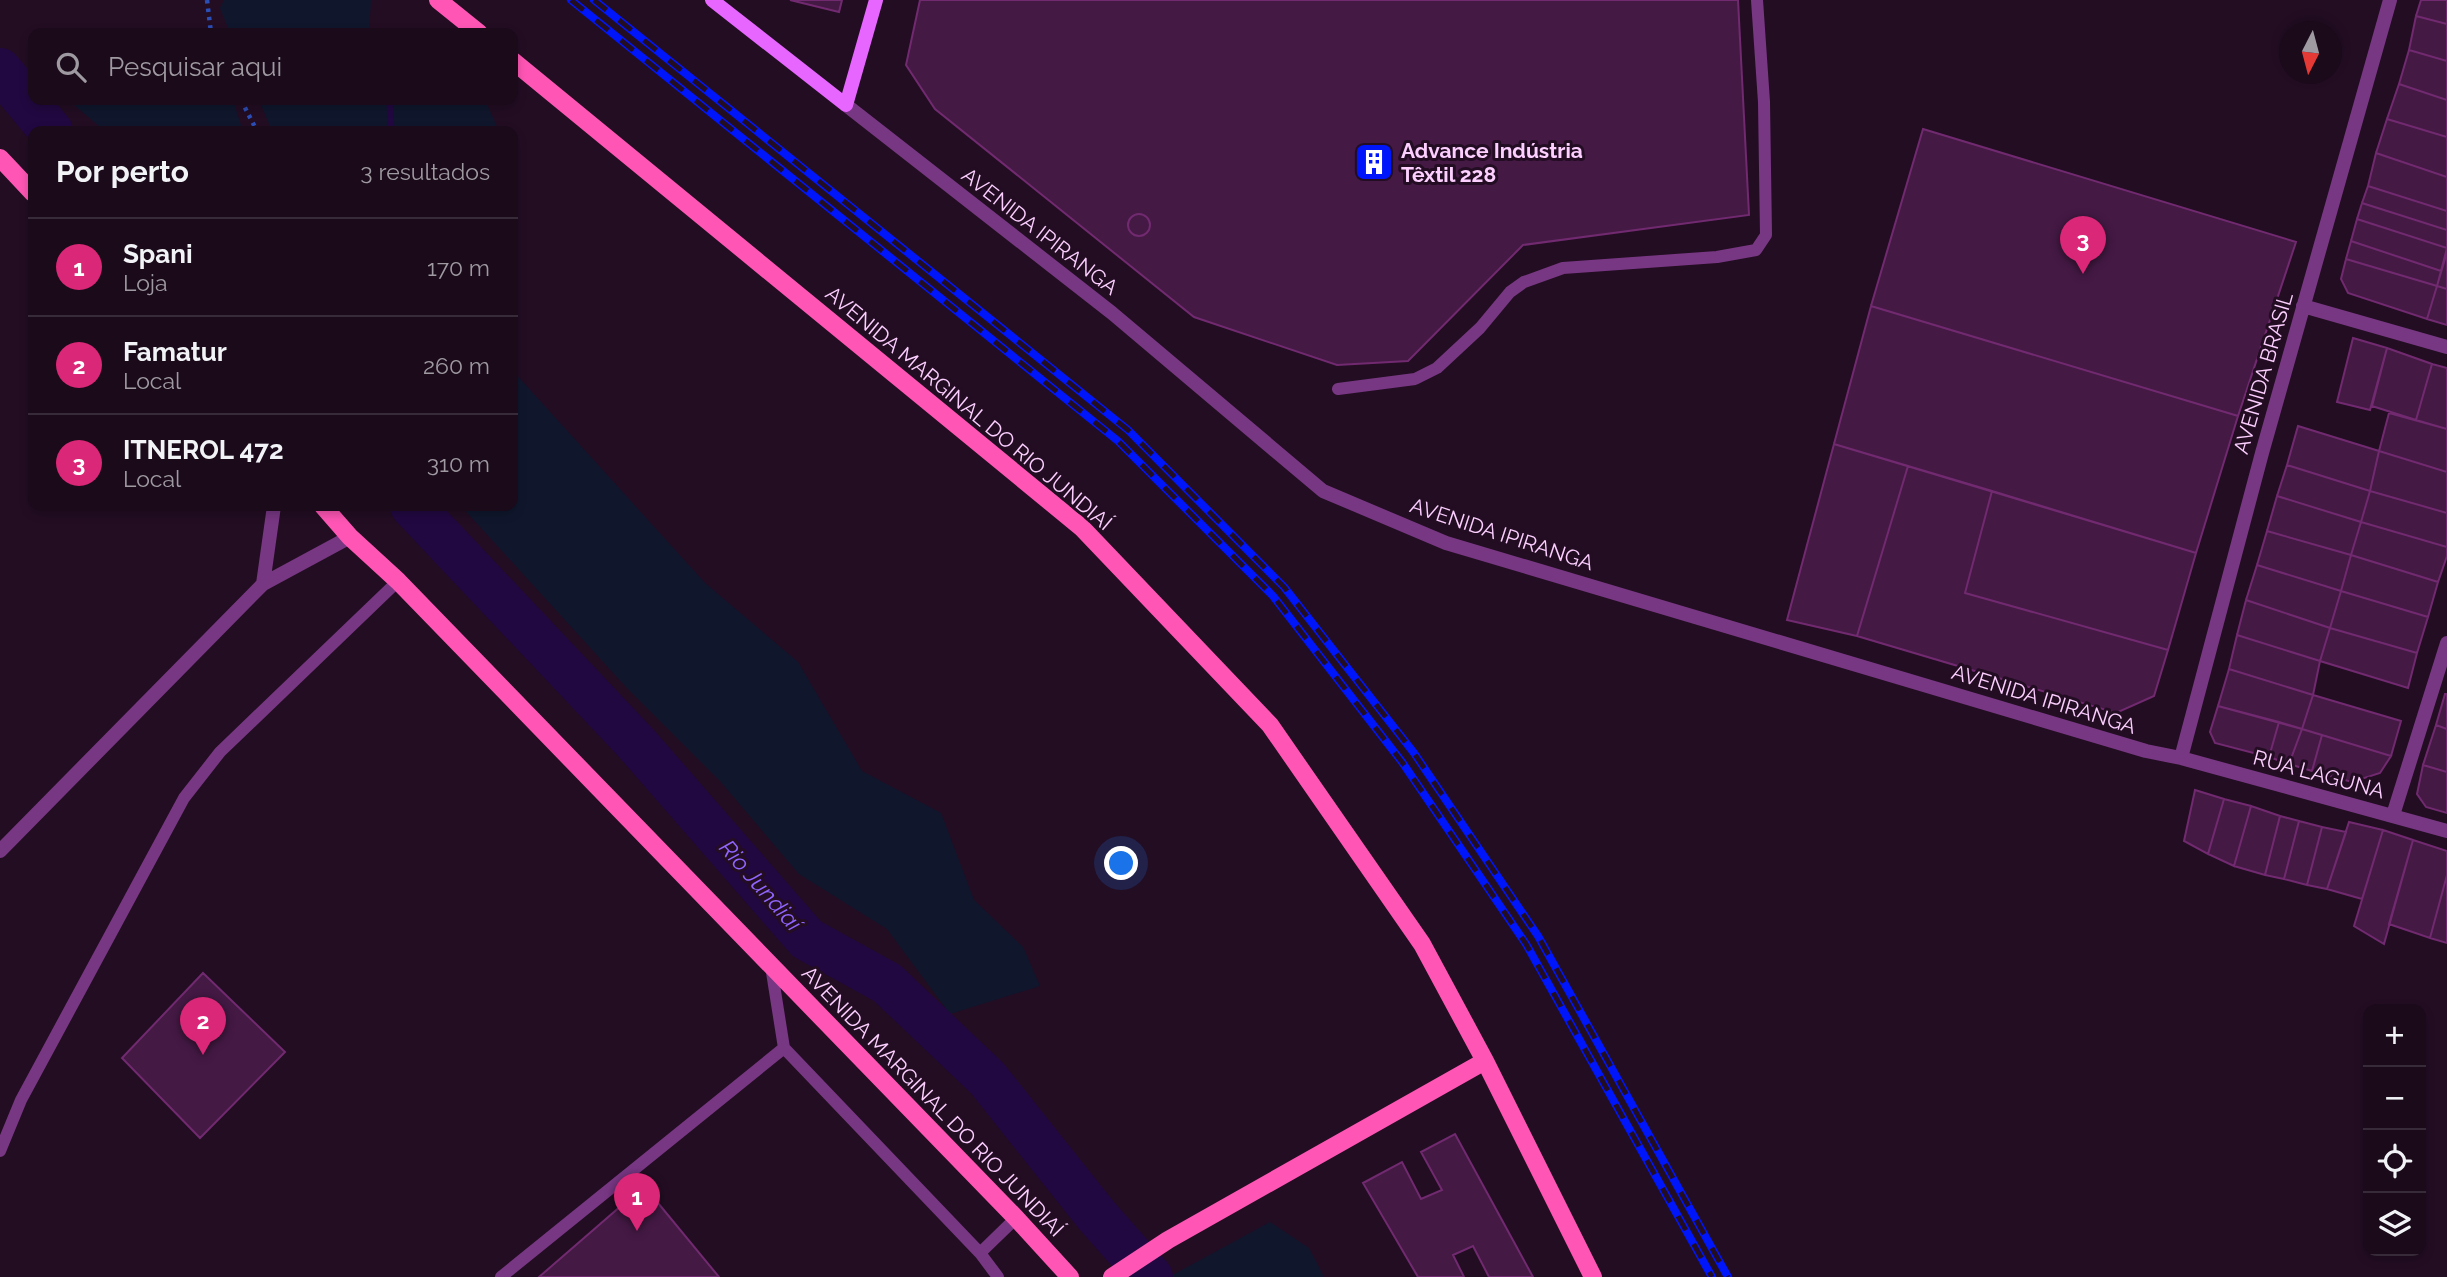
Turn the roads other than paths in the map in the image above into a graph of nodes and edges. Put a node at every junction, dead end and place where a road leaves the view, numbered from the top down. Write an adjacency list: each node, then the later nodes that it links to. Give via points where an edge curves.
1 (438, 0): 6 (main road)
2 (712, 0): 8 (main road, AVENIDA IPIRANGA)
3 (876, 0): 8 (main road)
4 (1757, 0): 13 (lane, via 1765,102 1766,235 1756,250 1563,268 1510,292 1480,328 1426,374)
5 (2390, 0): 11 (street, AVENIDA BRASIL)
6 (473, 28)
7 (518, 65): 26 (main road, AVENIDA MARGINAL DO RIO JUNDIAÍ, via 1082,528 1270,725 1422,944)
8 (846, 105): 20 (street, AVENIDA IPIRANGA, via 1112,313 1324,491 1446,543)
9 (0, 158): 10 (main road)
10 (28, 188)
11 (2303, 306): 12 (street); 20 (street, AVENIDA BRASIL)
12 (2447, 347)
13 (1338, 389)
14 (273, 511): 18 (street)
15 (327, 511): 16 (main road, AVENIDA MARGINAL DO RIO JUNDIAÍ)
16 (350, 537): 17 (main road, AVENIDA MARGINAL DO RIO JUNDIAÍ); 18 (street)
17 (398, 581): 24 (main road, AVENIDA MARGINAL DO RIO JUNDIAÍ); 27 (lane, via 220,752 184,799 20,1100)
18 (263, 584): 23 (street)
19 (2447, 643): 21 (street)
20 (2180, 758): 21 (street, RUA LAGUNA)
21 (2393, 815): 22 (street, RUA LAGUNA)
22 (2447, 831)
23 (0, 851)
24 (771, 966): 25 (lane); 28 (main road, AVENIDA MARGINAL DO RIO JUNDIAÍ)
25 (784, 1048): 29 (lane); 30 (lane)
26 (1485, 1061): 33 (main road, via 1168,1240); 34 (main road, AVENIDA MARGINAL DO RIO JUNDIAÍ)
27 (0, 1151)
28 (1016, 1218): 29 (lane); 32 (main road, AVENIDA MARGINAL DO RIO JUNDIAÍ)
29 (980, 1253): 31 (lane)
30 (501, 1277)
31 (998, 1277)
32 (1070, 1277)
33 (1112, 1277)
34 (1593, 1277)

